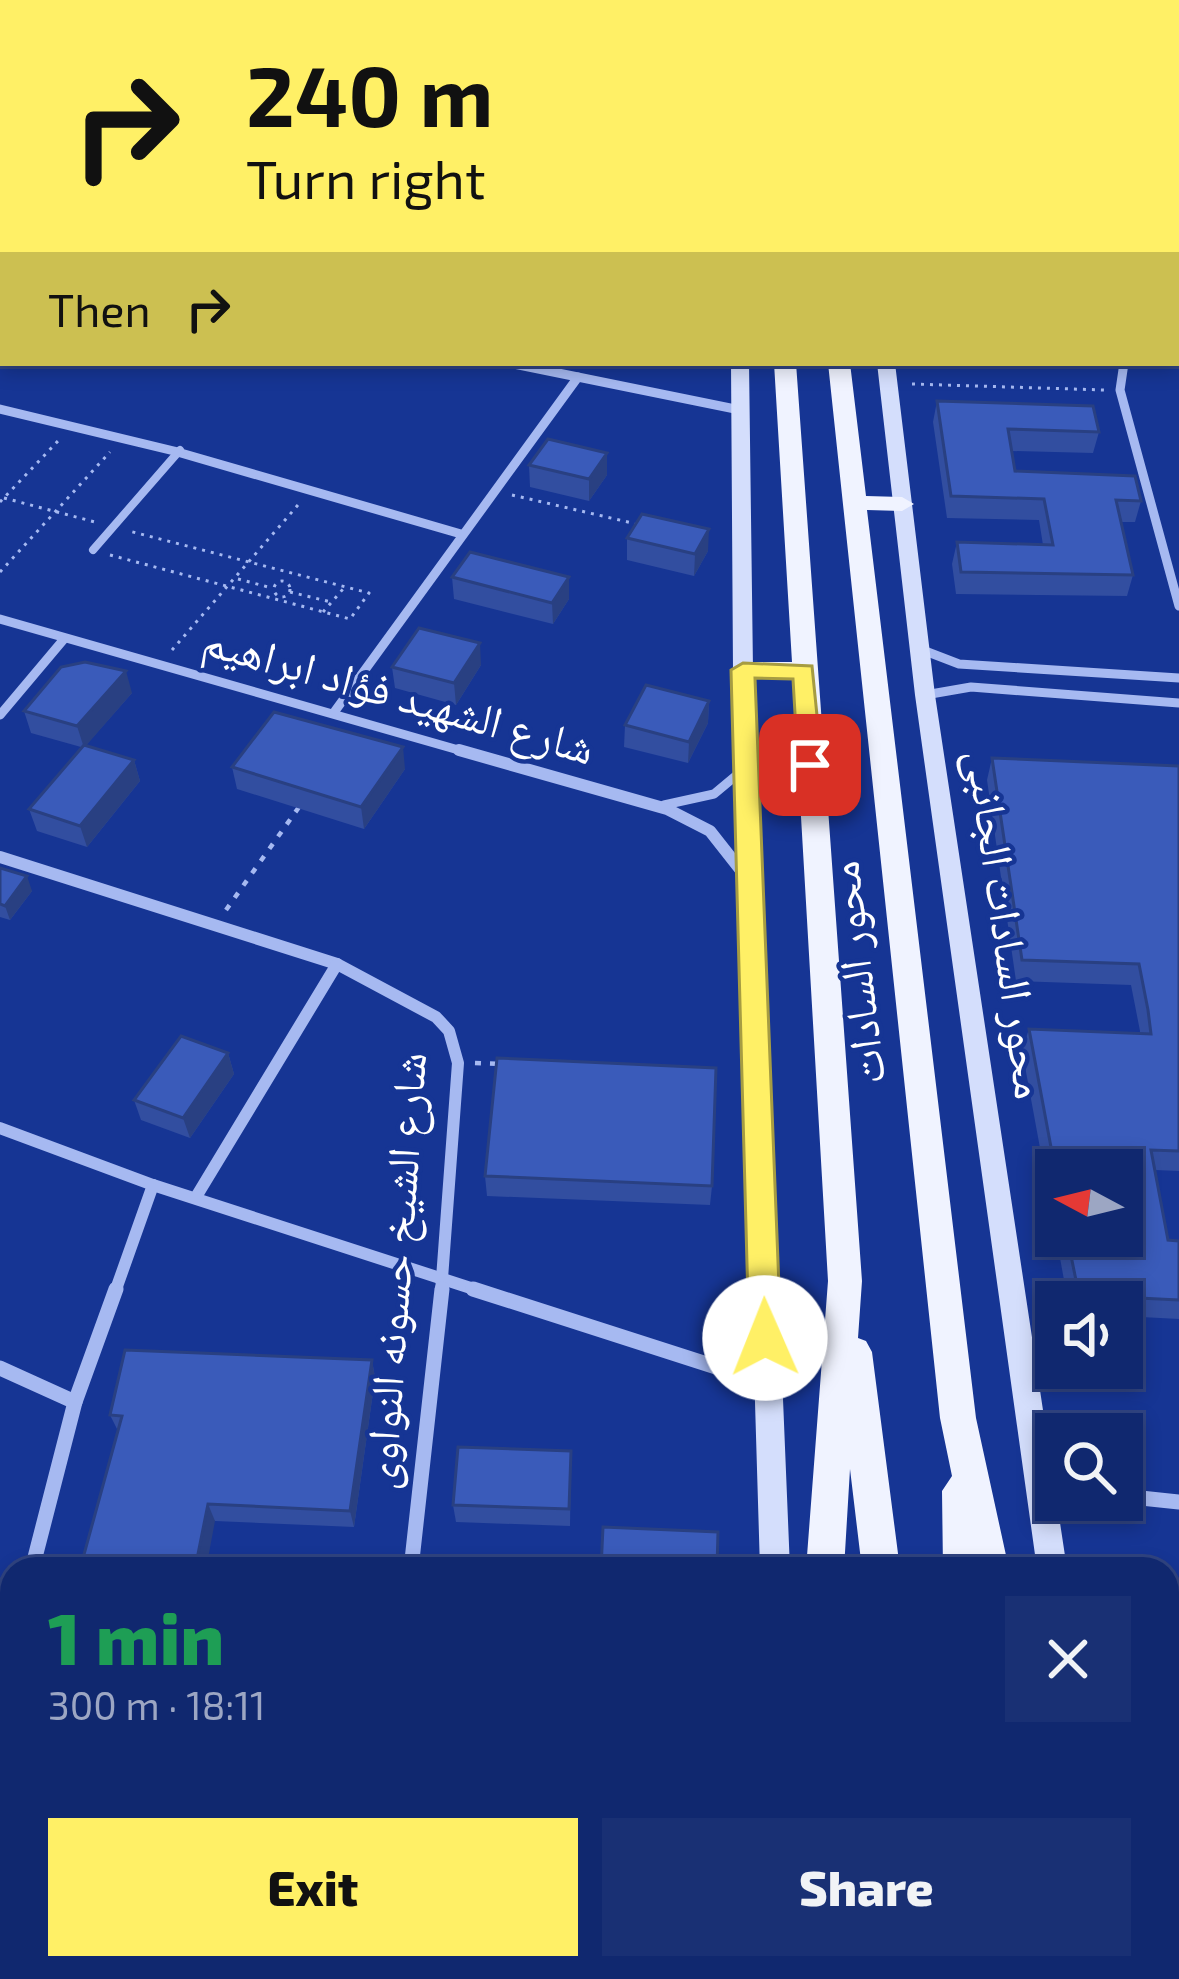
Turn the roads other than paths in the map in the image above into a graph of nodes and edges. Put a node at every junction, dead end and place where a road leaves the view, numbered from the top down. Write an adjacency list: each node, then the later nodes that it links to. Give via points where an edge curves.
1 (524, 366): 7 (street)
2 (740, 366): 9 (street)
3 (785, 366): 22 (main road, محور السادات)
4 (839, 366): 11 (main road, محور السادات)
5 (1124, 366): 13 (street, via 1120,390)
6 (887, 373): 12 (street, محور السادات الجانبى)
7 (578, 377): 9 (street); 15 (street)
8 (0, 409): 10 (street)
9 (740, 410): 21 (street)
10 (180, 450): 15 (street); 16 (lane)
11 (853, 503): 12 (main road); 42 (main road, محور السادات)
12 (902, 504): 20 (street, محور السادات الجانبى)
13 (1162, 531): 14 (street); 17 (street)
14 (1179, 532)
15 (461, 534): 26 (street)
16 (93, 550)
17 (1179, 605)
18 (0, 619): 19 (street, شارع الشهيد فؤاد ابراهيم)
19 (64, 639): 26 (street, شارع الشهيد فؤاد ابراهيم); 27 (street)
20 (919, 649): 23 (street, via 959,664); 24 (street, محور السادات الجانبى)
21 (743, 670): 22 (main road); 28 (street)
22 (804, 671): 37 (main road, محور السادات)
23 (1179, 678)
24 (926, 695): 25 (street, via 970,687); 41 (street, محور السادات الجانبى)
25 (1179, 703)
26 (335, 711): 29 (street, شارع الشهيد فؤاد ابراهيم)
27 (0, 715)
28 (747, 766): 29 (lane, via 701,800); 31 (street)
29 (653, 805): 31 (street, شارع الشهيد فؤاد ابراهيم, via 710,831)
30 (0, 857): 32 (street, شارع الشيخ حسونه النواوى)
31 (752, 884): 39 (street)
32 (337, 964): 35 (street); 36 (street, شارع الشيخ حسونه النواوى, via 449,1030 458,1063)
33 (0, 1128): 34 (street)
34 (153, 1185): 35 (street); 40 (street)
35 (196, 1198): 36 (street)
36 (443, 1277): 39 (street); 47 (street, شارع الشيخ حسونه النواوى)
37 (845, 1281): 49 (main road, محور السادات); 50 (main road)
38 (0, 1368): 40 (street)
39 (766, 1383): 48 (street)
40 (75, 1402): 46 (street)
41 (1036, 1413)
42 (958, 1418): 51 (main road); 52 (main road, محور السادات)
43 (1143, 1498): 44 (street)
44 (1179, 1502)
45 (1049, 1521): 53 (street, محور السادات الجانبى)
46 (35, 1557)
47 (412, 1557)
48 (774, 1557)
49 (826, 1557)
50 (880, 1557)
51 (962, 1557)
52 (987, 1557)
53 (1051, 1557)

